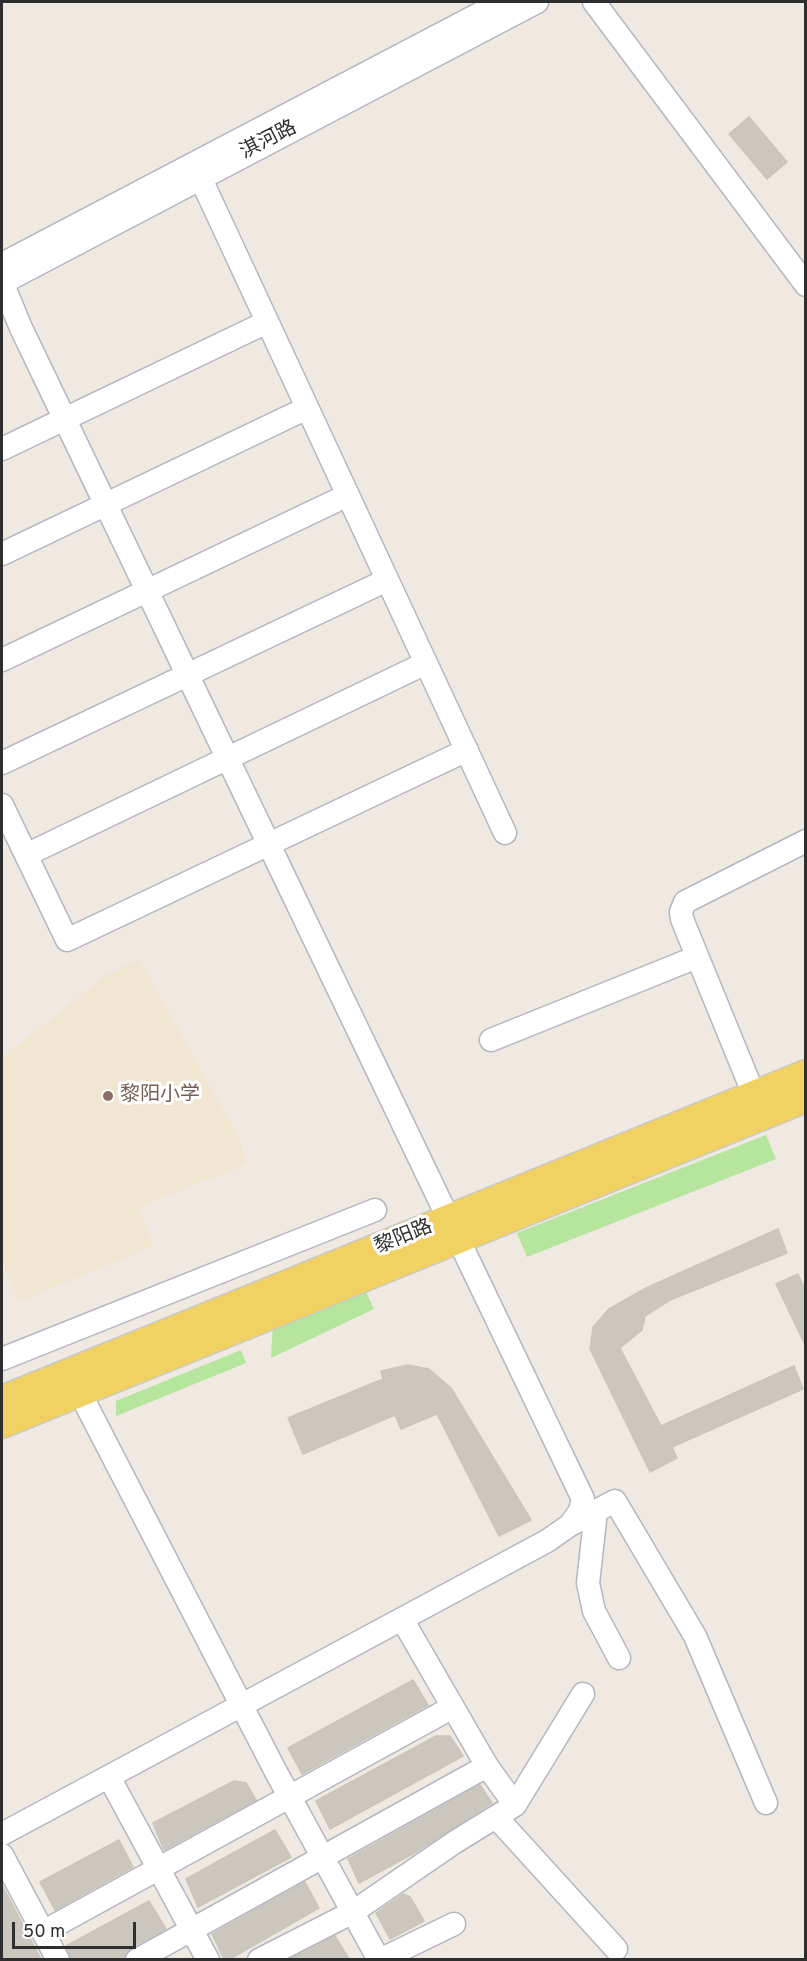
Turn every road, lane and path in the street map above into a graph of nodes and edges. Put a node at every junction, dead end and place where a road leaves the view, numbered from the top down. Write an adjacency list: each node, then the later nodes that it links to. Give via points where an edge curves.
1 (502, 2): 5 (street, 淇河路)
2 (537, 2): 4 (street, 淇河路)
3 (594, 2): 7 (street)
4 (200, 177): 6 (street, 淇河路); 8 (street)
5 (2, 264)
6 (2, 283): 10 (street)
7 (806, 285)
8 (267, 322): 9 (street); 10 (street)
9 (308, 408): 12 (street); 13 (street)
10 (65, 419): 11 (street); 13 (street)
11 (2, 449)
12 (348, 495): 15 (street); 16 (street)
13 (105, 504): 14 (street); 16 (street)
14 (2, 554)
15 (387, 580): 18 (street); 19 (street)
16 (147, 591): 17 (street); 19 (street)
17 (2, 660)
18 (426, 663): 20 (street); 21 (street)
19 (188, 674): 21 (street); 22 (street)
20 (467, 750): 24 (street); 26 (street)
21 (228, 758): 26 (street); 27 (street)
22 (2, 763)
23 (2, 805): 27 (street)
24 (506, 833)
25 (806, 841): 28 (street, via 685,902 682,920)
26 (269, 844): 27 (street, via 67,940); 34 (street)
27 (26, 855)
28 (697, 957): 29 (street); 31 (street)
29 (491, 1040)
30 (806, 1074): 31 (main road, 黎阳路)
31 (754, 1095): 34 (main road, 黎阳路)
32 (806, 1098): 34 (main road, 黎阳路)
33 (375, 1210): 35 (street)
34 (455, 1229): 36 (main road, 黎阳路); 37 (main road, 黎阳路); 40 (street, via 583,1499)
35 (2, 1359)
36 (81, 1393): 38 (main road, 黎阳路); 44 (street)
37 (2, 1400)
38 (2, 1424)
39 (596, 1511): 40 (street); 42 (street, via 588,1583 594,1611); 49 (street, via 615,1502 678,1605)
40 (570, 1525): 41 (street)
41 (402, 1619): 44 (street); 45 (street)
42 (619, 1658)
43 (583, 1694): 50 (street)
44 (241, 1706): 47 (street); 48 (street)
45 (453, 1707): 46 (street); 48 (street)
46 (487, 1766): 50 (street); 53 (street)
47 (109, 1777): 51 (street); 54 (street)
48 (290, 1798): 53 (street); 54 (street)
49 (766, 1803)
50 (506, 1811): 55 (street); 59 (street)
51 (2, 1834)
52 (2, 1855): 58 (street)
53 (322, 1857): 55 (street); 57 (street)
54 (159, 1869): 57 (street); 58 (street)
55 (352, 1912): 63 (street); 64 (street)
56 (454, 1924): 64 (street)
57 (191, 1929): 61 (street); 62 (street)
58 (43, 1932): 60 (street)
59 (616, 1949)
60 (58, 1959)
61 (137, 1959)
62 (208, 1959)
63 (259, 1959)
64 (379, 1959)

